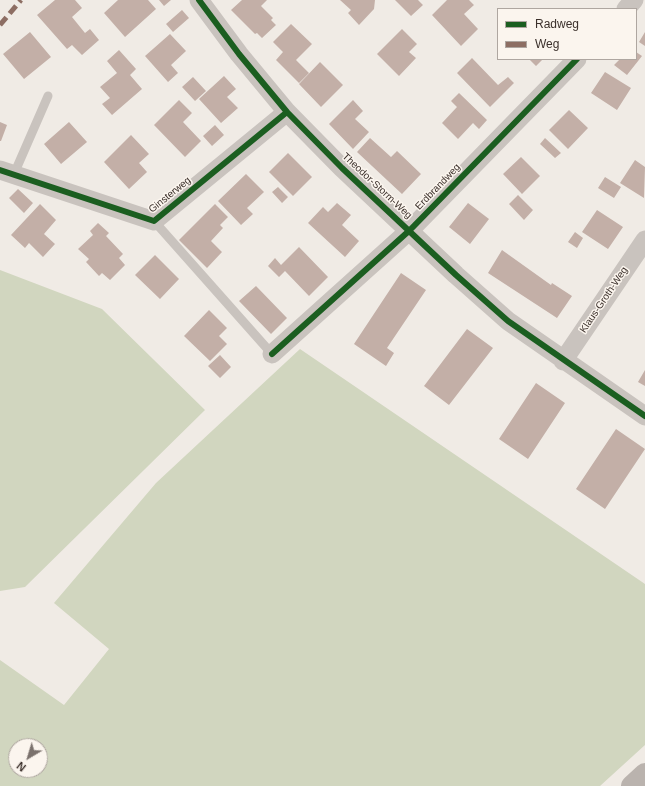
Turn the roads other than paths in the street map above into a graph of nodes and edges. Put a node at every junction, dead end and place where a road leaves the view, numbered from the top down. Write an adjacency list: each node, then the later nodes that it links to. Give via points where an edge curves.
1 (199, 0): 6 (street, Theodor-Storm-Weg)
2 (634, 0): 3 (street)
3 (627, 8)
4 (576, 60): 9 (street, Erdbrandweg)
5 (48, 96): 7 (lane, Ginsterweg)
6 (287, 112): 8 (street, Ginsterweg); 9 (street, Theodor-Storm-Weg, via 342,168)
7 (7, 172): 8 (street, Ginsterweg)
8 (154, 221): 11 (lane)
9 (410, 230): 11 (street, Erdbrandweg); 12 (street, Theodor-Storm-Weg, via 508,321)
10 (645, 240): 12 (street, Klaus-Groth-Weg)
11 (272, 354)
12 (563, 360): 13 (street, Theodor-Storm-Weg)
13 (645, 416)
14 (645, 774): 15 (main road)
15 (632, 786)

